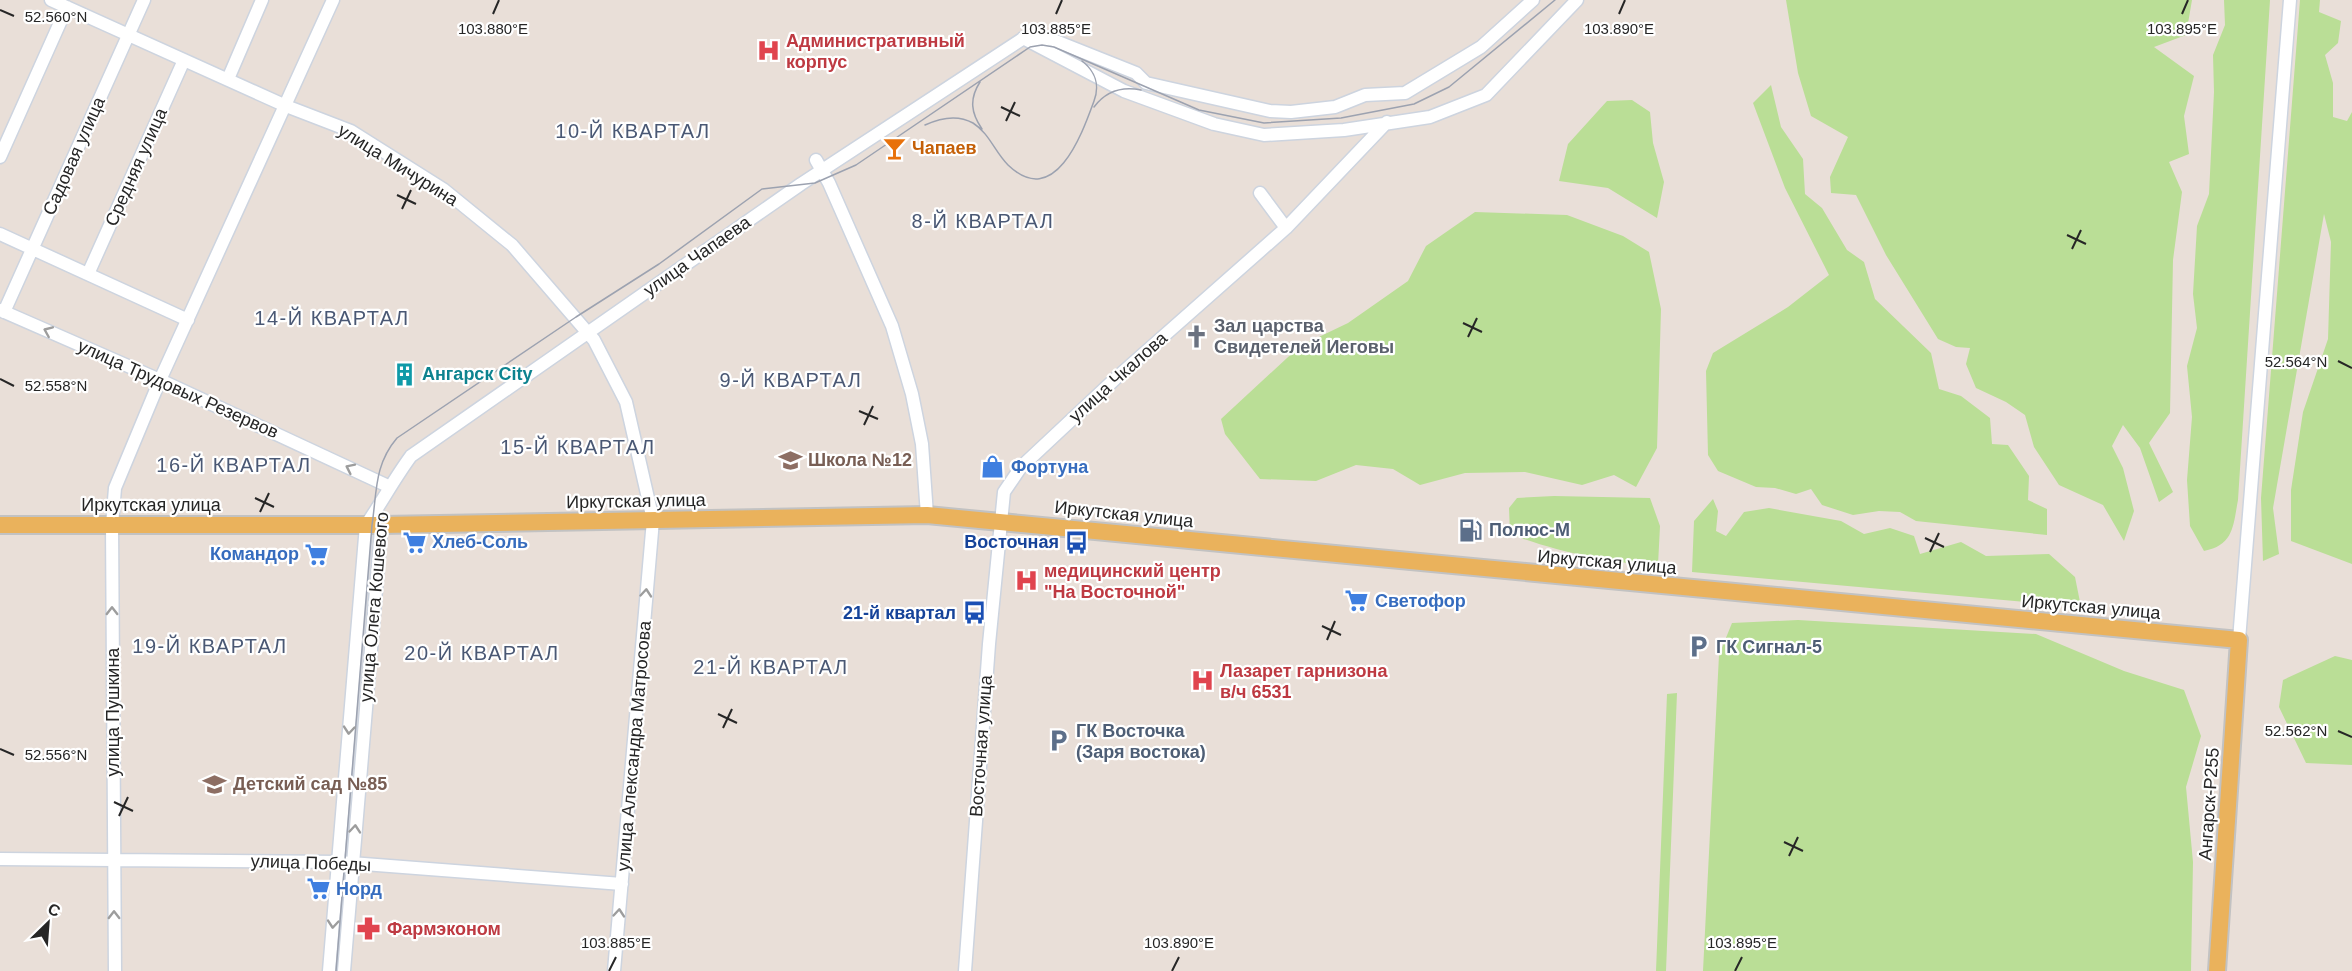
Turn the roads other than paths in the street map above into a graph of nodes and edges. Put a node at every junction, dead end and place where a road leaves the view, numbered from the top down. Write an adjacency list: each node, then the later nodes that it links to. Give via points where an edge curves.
1 (51, 0): 8 (street, улица Мичурина)
2 (144, 0): 9 (street, Садовая улица)
3 (262, 0): 12 (street)
4 (333, 0): 13 (street, улица Пушкина)
5 (1533, 0): 10 (street, via 1481,47 1405,93 1365,95 1335,107 1291,112 1270,111 1146,83 1136,73)
6 (1577, 0): 14 (street, via 1486,95 1430,117)
7 (2290, 0): 34 (street)
8 (67, 7): 9 (street, улица Мичурина); 15 (street)
9 (129, 35): 11 (street, улица Мичурина); 20 (street, Садовая улица)
10 (1028, 35): 14 (street, via 1124,91 1214,124 1264,135 1344,130); 16 (street, улица Чапаева)
11 (184, 60): 12 (street, улица Мичурина); 21 (street, Средняя улица)
12 (228, 79): 13 (street, улица Мичурина)
13 (286, 106): 23 (street, улица Пушкина); 24 (street, улица Мичурина, via 351,131 442,189 512,245)
14 (1387, 122): 18 (street, улица Чкалова)
15 (0, 157)
16 (819, 165): 24 (street, улица Чапаева); 28 (street, via 892,326 922,444)
17 (1260, 194): 18 (street)
18 (1286, 228): 30 (street, улица Чкалова, via 1021,467 1004,492)
19 (0, 234): 20 (street)
20 (32, 248): 21 (street); 22 (street, Садовая улица)
21 (88, 274): 23 (street)
22 (2, 311): 25 (street, улица Трудовых Резервов, one-way to 22)
23 (188, 320): 25 (street, улица Пушкина)
24 (588, 332): 26 (street, улица Чапаева, via 411,456); 29 (street, улица Мичурина, via 626,402)
25 (160, 380): 26 (street, улица Трудовых Резервов, one-way to 25); 32 (street, улица Пушкина, via 115,488)
26 (388, 486): 27 (street, улица Чапаева)
27 (382, 502): 33 (street, улица Олега Кошевого)
28 (927, 515): 29 (main road, Иркутская улица); 30 (main road, Иркутская улица)
29 (653, 520): 33 (main road, Иркутская улица); 39 (street, улица Александра Матросова, one-way to 29)
30 (1002, 520): 34 (main road, Иркутская улица, via 1351,557); 44 (street, Восточная улица)
31 (0, 525): 32 (main road, Иркутская улица)
32 (112, 525): 33 (main road, Иркутская улица); 36 (street, улица Пушкина, one-way to 32)
33 (374, 525): 37 (street, улица Олега Кошевого, one-way to 37); 38 (street, улица Олега Кошевого, one-way to 33)
34 (2239, 640): 45 (main road, Ангарск-Р255)
35 (0, 859): 36 (street, улица Победы)
36 (114, 859): 37 (street, улица Победы); 40 (street, улица Пушкина, one-way to 36)
37 (338, 862): 38 (street, улица Победы); 41 (street, улица Олега Кошевого, one-way to 41)
38 (352, 863): 39 (street, улица Победы); 42 (street, улица Олега Кошевого)
39 (622, 884): 43 (street, улица Александра Матросова, one-way to 39)
40 (115, 971)
41 (329, 971)
42 (344, 971)
43 (614, 971)
44 (965, 971)
45 (2217, 971)

